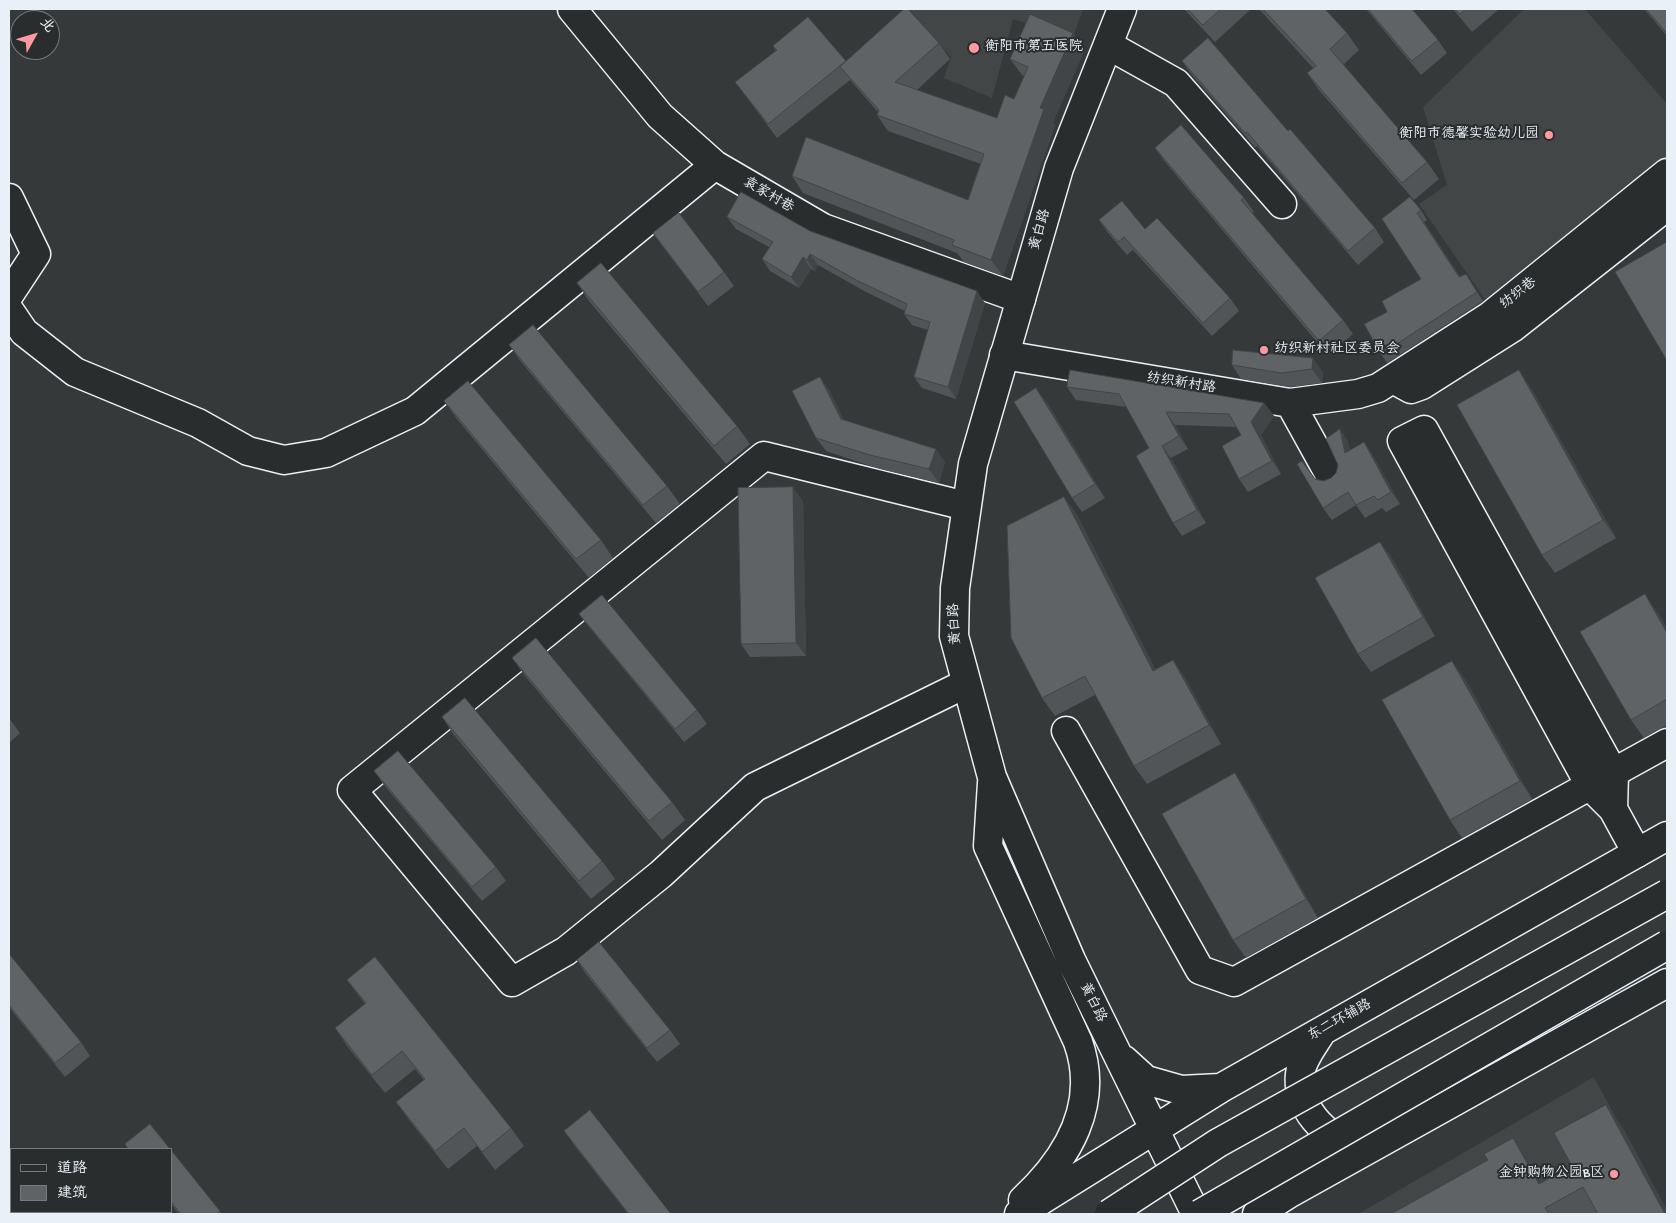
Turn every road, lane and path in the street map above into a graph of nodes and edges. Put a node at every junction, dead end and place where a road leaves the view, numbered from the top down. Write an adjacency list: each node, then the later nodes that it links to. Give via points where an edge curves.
1 (572, 9): 4 (main road, 袁家村巷, via 660,116)
2 (1122, 9): 3 (main road, 黄白路)
3 (1108, 45): 7 (main road, via 1176,83); 10 (main road, 黄白路, via 1059,168)
4 (715, 164): 10 (main road, 袁家村巷, via 823,228); 11 (main road, via 415,411 326,453 284,460 248,451 198,423 75,372 24,332)
5 (1667, 173): 13 (main road, 纺织巷, via 1490,316)
6 (9, 198): 9 (main road, via 36,254)
7 (1282, 204)
8 (1667, 206): 13 (main road, via 1512,328 1446,370 1411,389)
9 (9, 295)
10 (1021, 299): 12 (main road, 黄白路)
11 (9, 310)
12 (1004, 355): 15 (main road, 纺织新村路); 17 (main road, 黄白路, via 973,464)
13 (1392, 379): 14 (main road, 纺织巷, via 1378,388)
14 (1358, 394): 15 (main road, 纺织新村路)
15 (1290, 403): 16 (main road)
16 (1331, 477)
17 (966, 506): 18 (main road, 黄白路, via 955,588 954,636); 18 (main road, via 764,456 352,790 512,982 566,951 661,874 755,788)
18 (965, 684): 22 (main road, 黄白路)
19 (1066, 731): 23 (main road, via 1200,970 1234,982)
20 (1667, 743): 21 (main road)
21 (1614, 774): 23 (main road); 23 (main road, via 1424,430 1402,441); 24 (main road)
22 (992, 777): 31 (main road, 黄白路, via 1071,960); 36 (main road, via 988,846 1078,1042 1086,1062 1087,1081 1076,1128 1062,1158)
23 (1591, 786): 24 (main road)
24 (1613, 809): 26 (main road)
25 (1667, 836): 26 (main road, 东二环辅路)
26 (1637, 853): 30 (main road, 东二环辅路)
27 (1667, 894): 38 (main road, bridge, via 1218,1143)
28 (1667, 945): 40 (main road, bridge)
29 (1667, 983): 34 (main road)
30 (1322, 1032): 32 (main road, 东二环辅路); 34 (main road, via 1305,1059 1300,1074 1301,1090 1310,1112 1328,1132 1341,1140 1356,1143)
31 (1117, 1054): 32 (main road, via 1146,1080 1181,1090); 33 (main road, 黄白路)
32 (1221, 1088): 33 (main road, 东二环辅路)
33 (1154, 1130): 37 (main road, 东二环辅路); 39 (main road, 黄白路)
34 (1385, 1140): 35 (main road)
35 (1345, 1162): 41 (main road); 42 (main road)
36 (1008, 1214)
37 (1019, 1214)
38 (1109, 1214)
39 (1196, 1214)
40 (1200, 1214)
41 (1257, 1214)
42 (1293, 1214)

